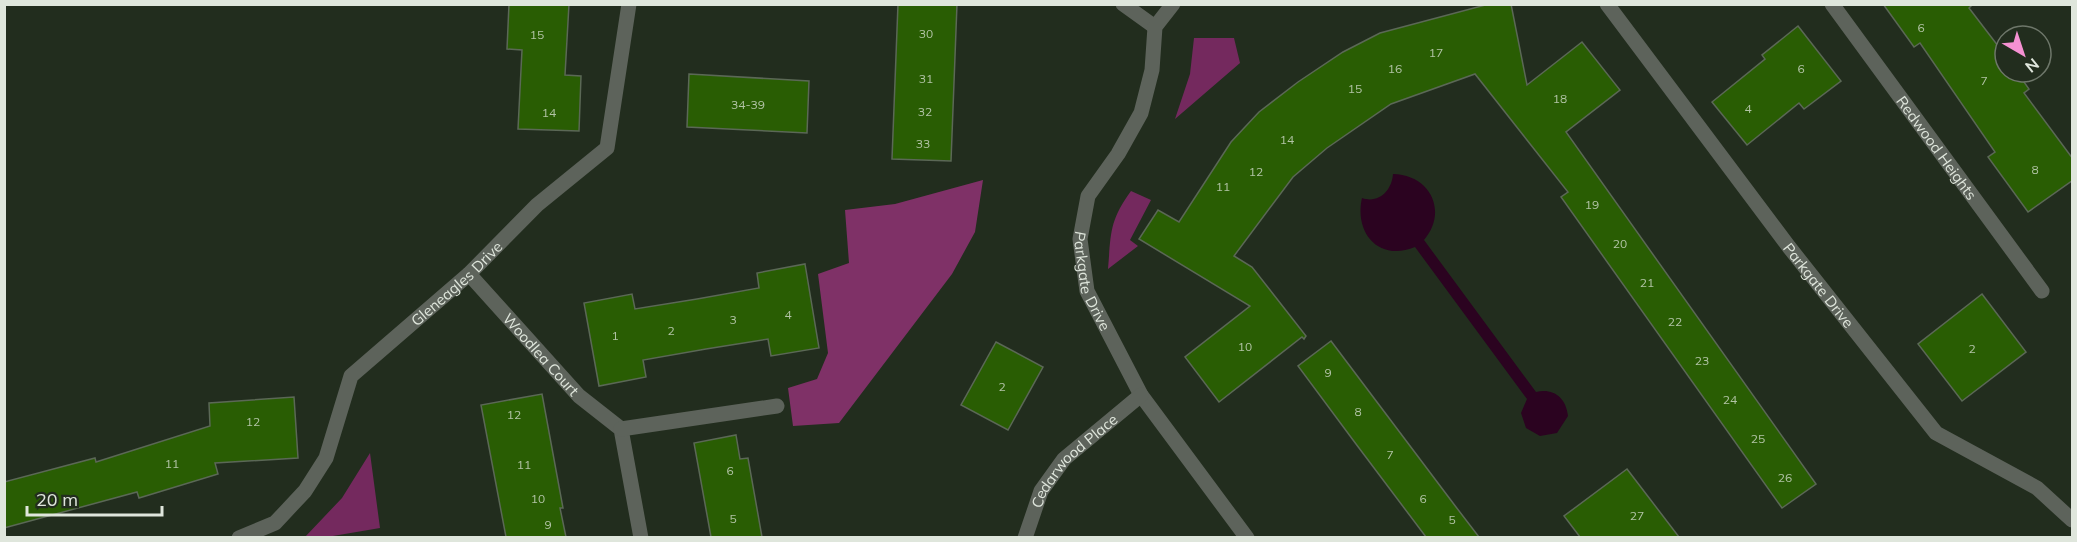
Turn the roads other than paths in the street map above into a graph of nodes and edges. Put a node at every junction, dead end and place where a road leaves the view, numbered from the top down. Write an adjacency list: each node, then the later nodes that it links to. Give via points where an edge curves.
1 (629, 4): 7 (street, Gleneagles Drive, via 607,148 537,205)
2 (1123, 4): 6 (street)
3 (1173, 4): 6 (street)
4 (1606, 4): 12 (street, Parkgate Drive, via 1788,247 1936,433 2037,488)
5 (1832, 4): 8 (street, Redwood Heights)
6 (1155, 27): 9 (street, Parkgate Drive, via 1152,70 1141,113 1088,195 1080,239 1087,291)
7 (469, 274): 11 (street, Woodlea Court, via 579,396); 13 (street, Gleneagles Drive, via 351,376 326,458 305,491 275,523)
8 (2042, 291)
9 (1141, 395): 15 (street, Cedarwood Place, via 1064,459 1041,490); 16 (street, Parkgate Drive)
10 (777, 406): 11 (street)
11 (621, 429): 14 (street)
12 (2073, 520)
13 (239, 537)
14 (641, 537)
15 (1025, 537)
16 (1247, 537)

